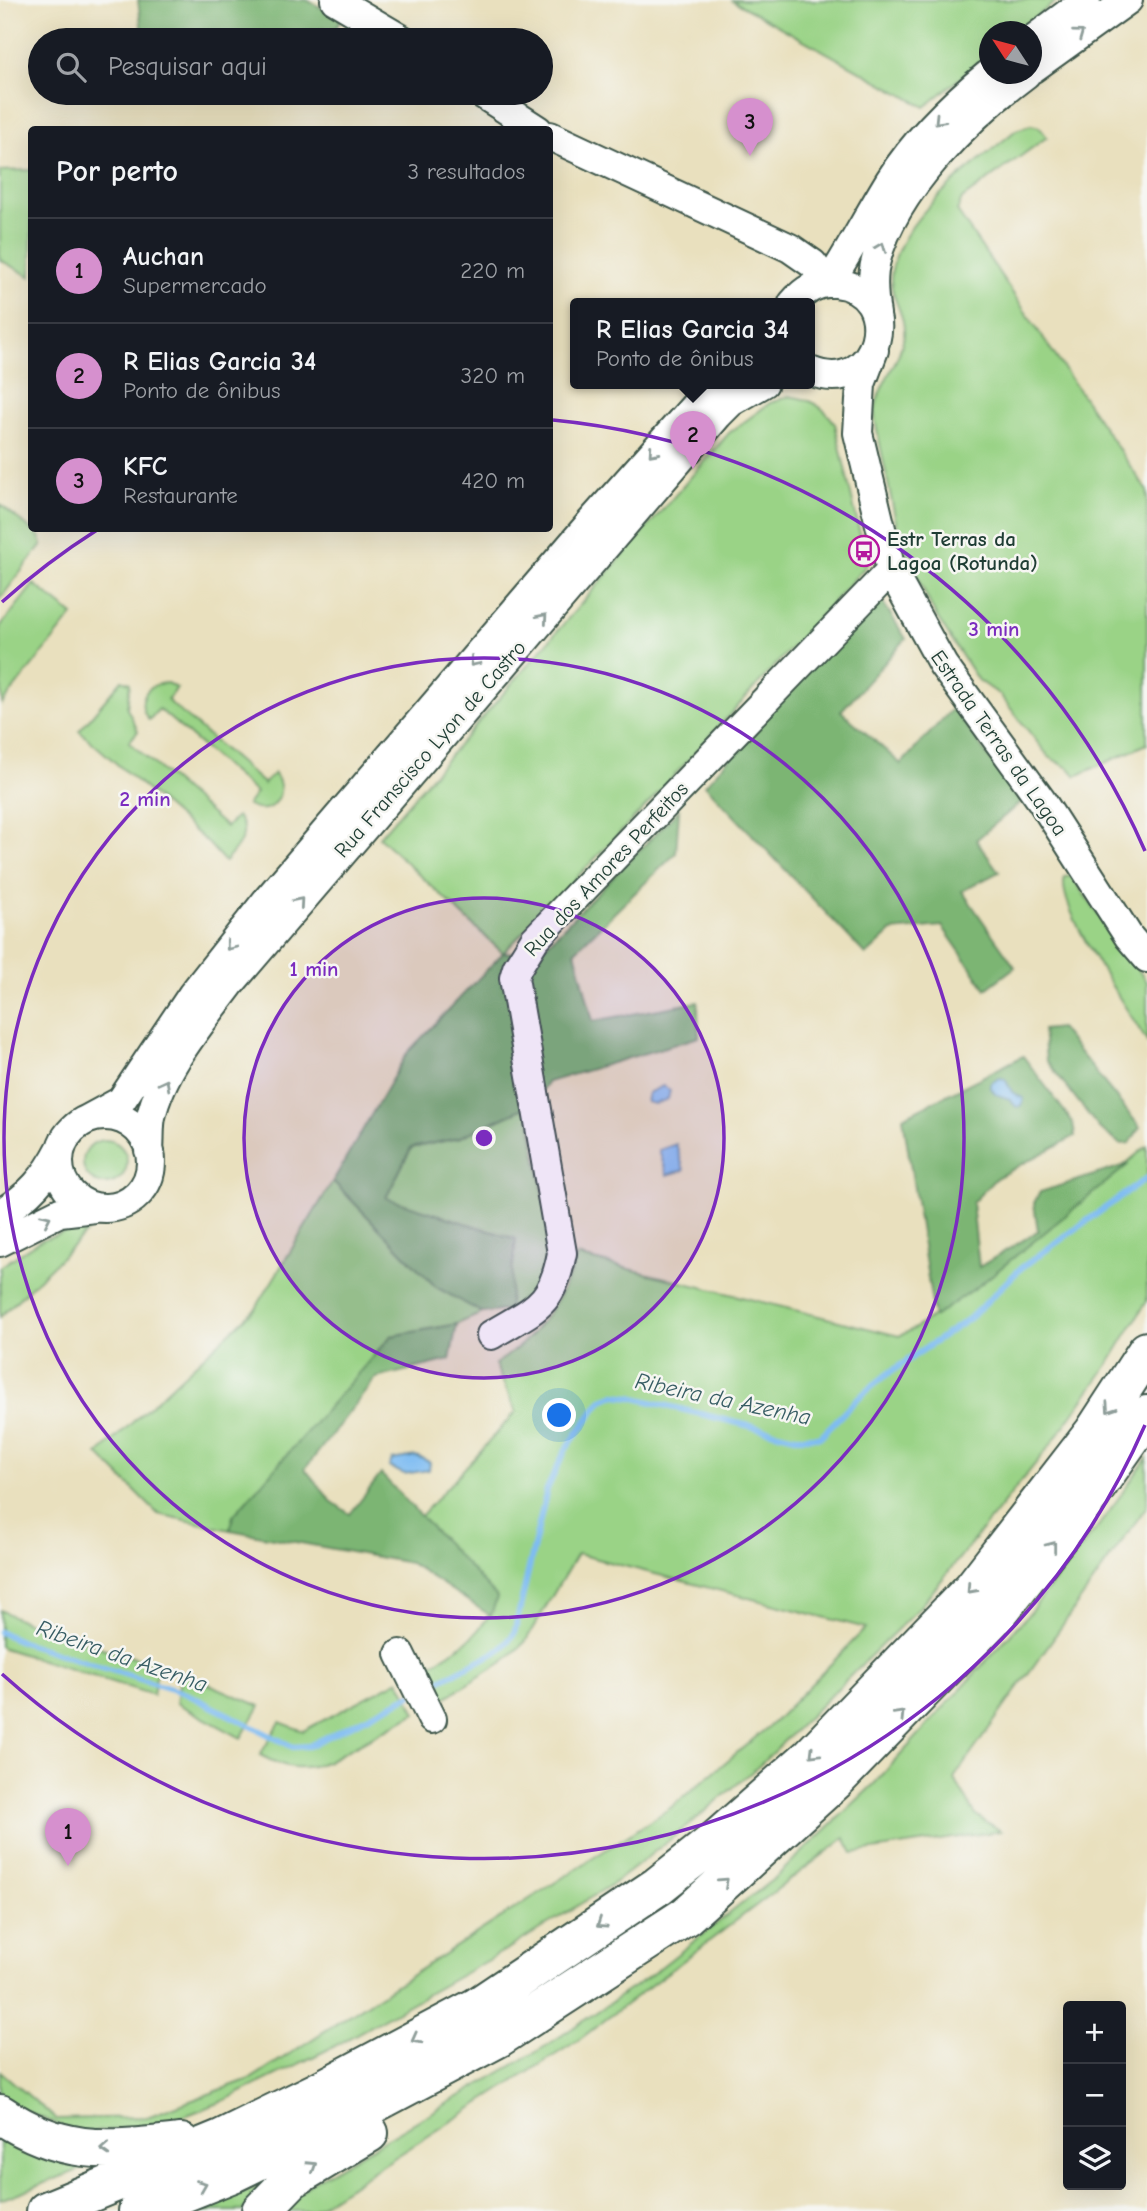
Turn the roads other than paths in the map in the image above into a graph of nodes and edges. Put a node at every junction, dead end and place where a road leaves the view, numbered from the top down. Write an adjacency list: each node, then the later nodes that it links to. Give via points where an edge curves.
1 (335, 0): 4 (street)
2 (1086, 0): 5 (street)
3 (1128, 0): 6 (street, one-way to 3)
4 (383, 28)
5 (1042, 32)
6 (1042, 61)
7 (979, 82): 12 (street, one-way to 12, via 916,145)
8 (1014, 84): 17 (street, Estrada Terras da Lagoa, one-way to 8, via 876,261 899,210 962,128)
9 (499, 105): 10 (street)
10 (532, 126)
11 (553, 137): 13 (street)
12 (863, 229): 13 (street, via 841,250 822,255); 14 (street)
13 (796, 251): 14 (street); 15 (street, via 802,272)
14 (828, 283): 16 (street, via 810,287); 17 (street, via 854,288)
15 (797, 298)
16 (798, 298)
17 (876, 314): 18 (street, Estrada Terras da Lagoa)
18 (874, 350): 19 (street, via 845,374); 23 (street, Estrada Terras da Lagoa, via 861,384)
19 (815, 373)
20 (815, 374): 23 (street, Estrada Terras da Lagoa, via 841,396)
21 (710, 389): 26 (street, Rua Franscisco Lyon de Castro, one-way to 26, via 267,900 191,995 121,1101)
22 (754, 389): 28 (street, Rua Franscisco Lyon de Castro, one-way to 22, via 158,1096 231,983 718,415)
23 (858, 433): 24 (street, Estrada Terras da Lagoa)
24 (891, 570): 25 (street, Estrada Terras da Lagoa, via 943,666 1041,800); 32 (street, Rua dos Amores Perfeitos, via 535,939 517,968 514,978 520,1023 562,1253 556,1283 540,1304)
25 (1147, 958)
26 (86, 1120): 27 (street); 28 (street, via 99,1116 125,1121 144,1138)
27 (62, 1146): 29 (street, via 64,1184 82,1203); 30 (street, via 43,1178)
28 (149, 1150): 29 (street, via 149,1177 135,1198 112,1208)
29 (95, 1208): 31 (street, one-way to 29, via 60,1212)
30 (0, 1213)
31 (0, 1242)
32 (491, 1335)
33 (1147, 1351): 39 (highway, one-way to 39, via 1094,1432 973,1588 810,1757 716,1840 658,1886 477,2007)
34 (1147, 1415): 37 (highway, one-way to 34, via 835,1781 998,1613)
35 (402, 1660): 36 (street)
36 (432, 1719)
37 (686, 1916): 41 (highway, one-way to 37, via 235,2172 498,2038); 42 (highway, one-way to 37, via 292,2179 523,2040 607,1982)
38 (0, 2114): 39 (highway, one-way to 38, via 91,2150 33,2133)
39 (221, 2139): 40 (highway)
40 (46, 2211)
41 (138, 2211)
42 (261, 2211)

